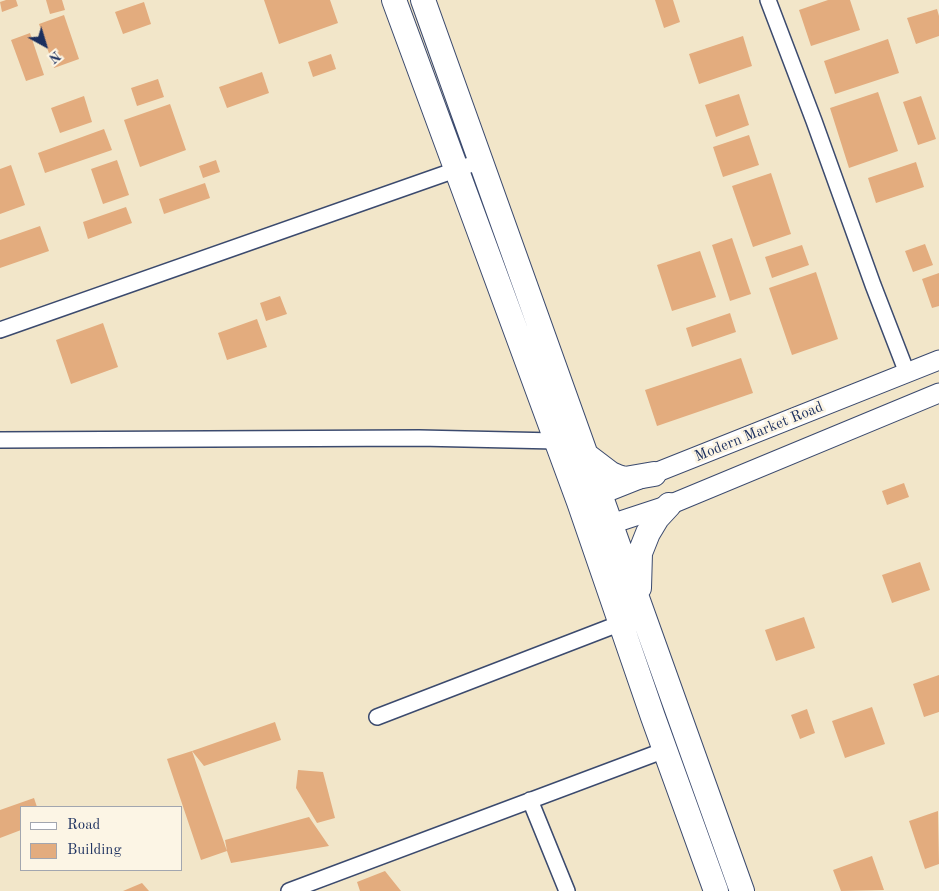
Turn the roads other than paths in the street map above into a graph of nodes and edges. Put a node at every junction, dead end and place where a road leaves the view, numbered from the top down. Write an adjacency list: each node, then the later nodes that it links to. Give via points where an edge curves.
1 (394, 0): 5 (main road)
2 (423, 0): 4 (main road)
3 (768, 0): 8 (street)
4 (481, 161): 5 (street); 12 (main road)
5 (455, 169): 6 (street); 11 (main road)
6 (0, 330)
7 (939, 360): 8 (street, Modern Market Road)
8 (907, 372): 13 (street, Modern Market Road)
9 (939, 393): 15 (street)
10 (0, 440): 11 (street, via 419,438)
11 (556, 441): 14 (main road)
12 (586, 455): 13 (main road, via 611,474 625,479); 14 (main road)
13 (654, 474): 14 (street, Modern Market Road)
14 (590, 499): 16 (main road); 17 (main road)
15 (669, 505): 16 (street); 18 (main road, via 657,518 640,553)
16 (612, 525): 17 (street); 18 (main road)
17 (589, 532): 19 (main road)
18 (639, 604): 26 (main road)
19 (621, 624): 20 (street); 21 (main road)
20 (377, 717)
21 (665, 750): 22 (street); 25 (main road)
22 (530, 800): 23 (street); 24 (street)
23 (289, 891)
24 (567, 891)
25 (716, 891)
26 (742, 891)

